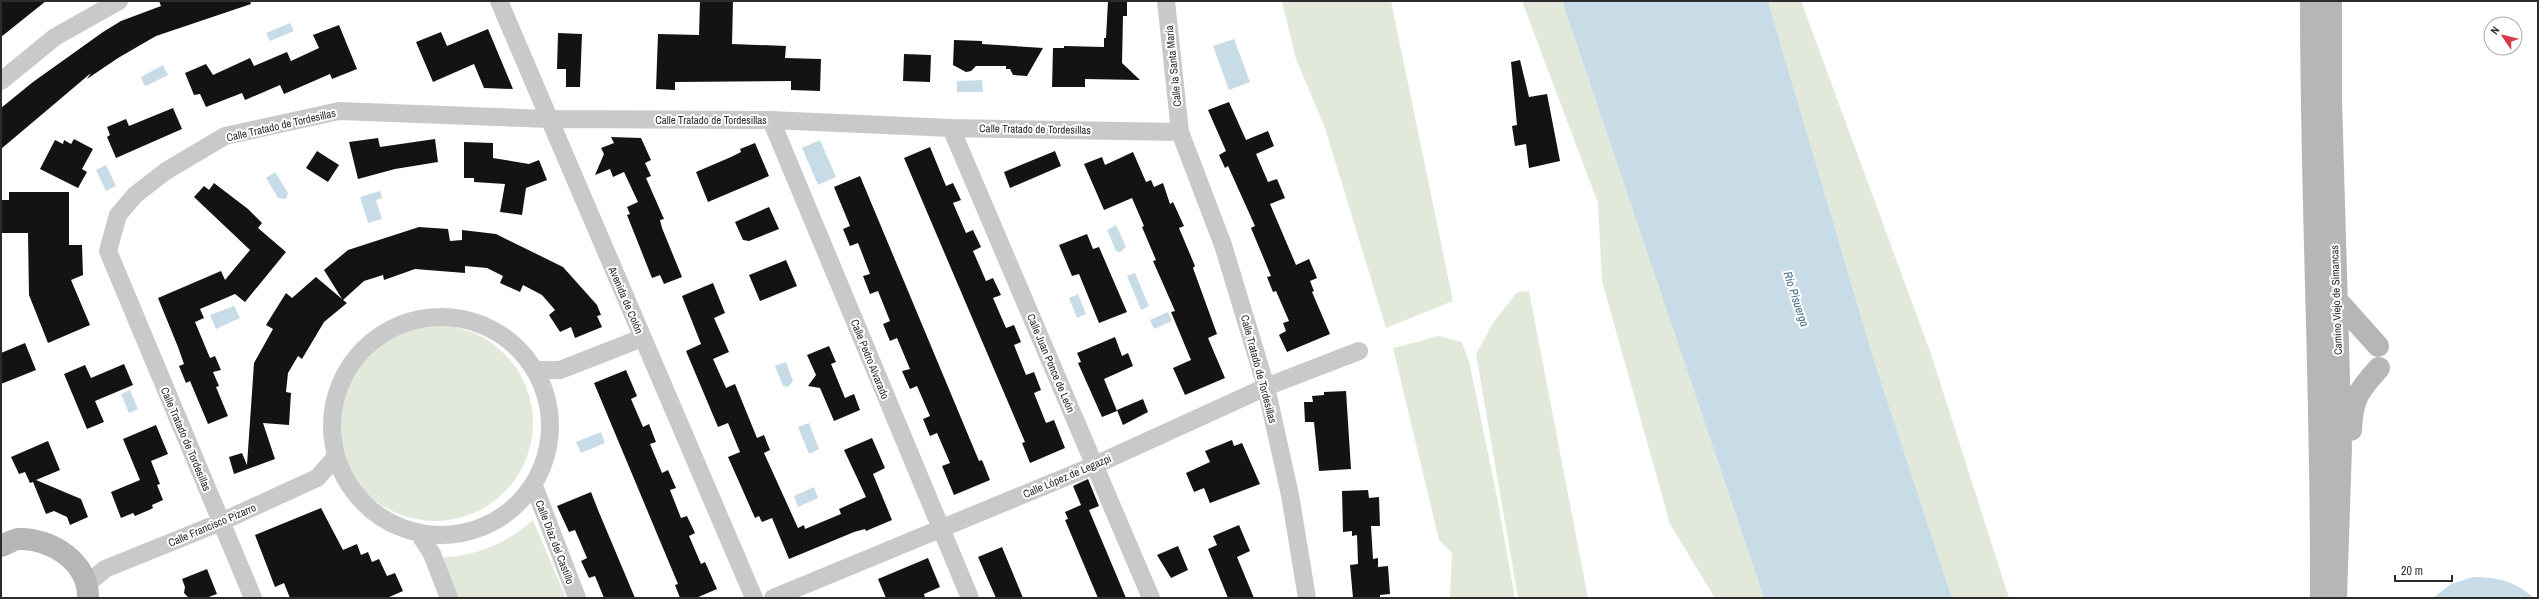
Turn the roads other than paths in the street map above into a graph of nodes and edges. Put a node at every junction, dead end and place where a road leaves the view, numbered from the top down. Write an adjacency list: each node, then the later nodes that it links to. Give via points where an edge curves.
1 (119, 1): 6 (street, via 55,37)
2 (499, 1): 7 (street, Avenida de Colón)
3 (1166, 1): 10 (street, Calle la Santa María)
4 (2311, 1): 11 (street, Camino Viejo de Simancas)
5 (2331, 1): 12 (street, Camino Viejo de Simancas)
6 (1, 81)
7 (549, 119): 8 (street, Calle Tratado de Tordesillas); 13 (street, Avenida de Colón); 28 (street, Calle Tratado de Tordesillas, via 339,111 225,136 166,171 135,195 118,215 108,251)
8 (771, 120): 9 (street, Calle Tratado de Tordesillas); 29 (street, Calle Pedro Alvarado)
9 (951, 128): 10 (street, Calle Tratado de Tordesillas); 23 (street, Calle Juan Ponce de León)
10 (1180, 132): 20 (street, Calle Tratado de Tordesillas, via 1224,245)
11 (2312, 175): 16 (street, via 2323,237 2328,335); 27 (street, Camino Viejo de Simancas)
12 (2336, 299): 14 (street); 16 (street, Camino Viejo de Simancas)
13 (642, 338): 19 (street); 38 (street, Avenida de Colón)
14 (2378, 346)
15 (1359, 350): 20 (street, Calle López de Legazpi)
16 (2338, 358): 27 (street, via 2330,374 2330,443); 44 (street, Camino Viejo de Simancas, via 2341,448)
17 (2379, 368): 45 (street, via 2359,390 2352,409 2347,567)
18 (536, 370): 19 (street); 21 (street); 22 (street, via 520,349 489,327 452,316 414,319 380,335 352,361 335,396 331,434)
19 (560, 370): 21 (street)
20 (1266, 387): 23 (street, Calle López de Legazpi); 42 (street, Calle Tratado de Tordesillas, via 1290,495)
21 (543, 389): 26 (street, via 550,407 551,434 546,461)
22 (336, 458): 24 (street, Calle Francisco Pizarro); 25 (street)
23 (1095, 465): 29 (street, Calle López de Legazpi); 41 (street, Calle Juan Ponce de León)
24 (317, 478): 25 (street, Calle Francisco Pizarro); 28 (street, Calle Francisco Pizarro)
25 (344, 479): 30 (street, via 360,502 390,524)
26 (534, 486): 31 (street, via 511,511 481,526 454,534); 37 (street, Calle Díaz del Castillo)
27 (2321, 512): 43 (street, Camino Viejo de Simancas)
28 (221, 522): 34 (street, Calle Francisco Pizarro, via 105,569); 35 (street, Calle Tratado de Tordesillas)
29 (941, 529): 39 (street, Calle López de Legazpi); 40 (street, Calle Pedro Alvarado)
30 (418, 532): 31 (street); 33 (street)
31 (436, 534): 33 (street)
32 (6, 538): 34 (street, via 39,542 57,548)
33 (432, 554): 36 (street)
34 (84, 583)
35 (253, 598)
36 (449, 598)
37 (577, 598)
38 (754, 598)
39 (773, 598)
40 (970, 598)
41 (1151, 598)
42 (1308, 598)
43 (2321, 598)
44 (2336, 598)
45 (2341, 598)

